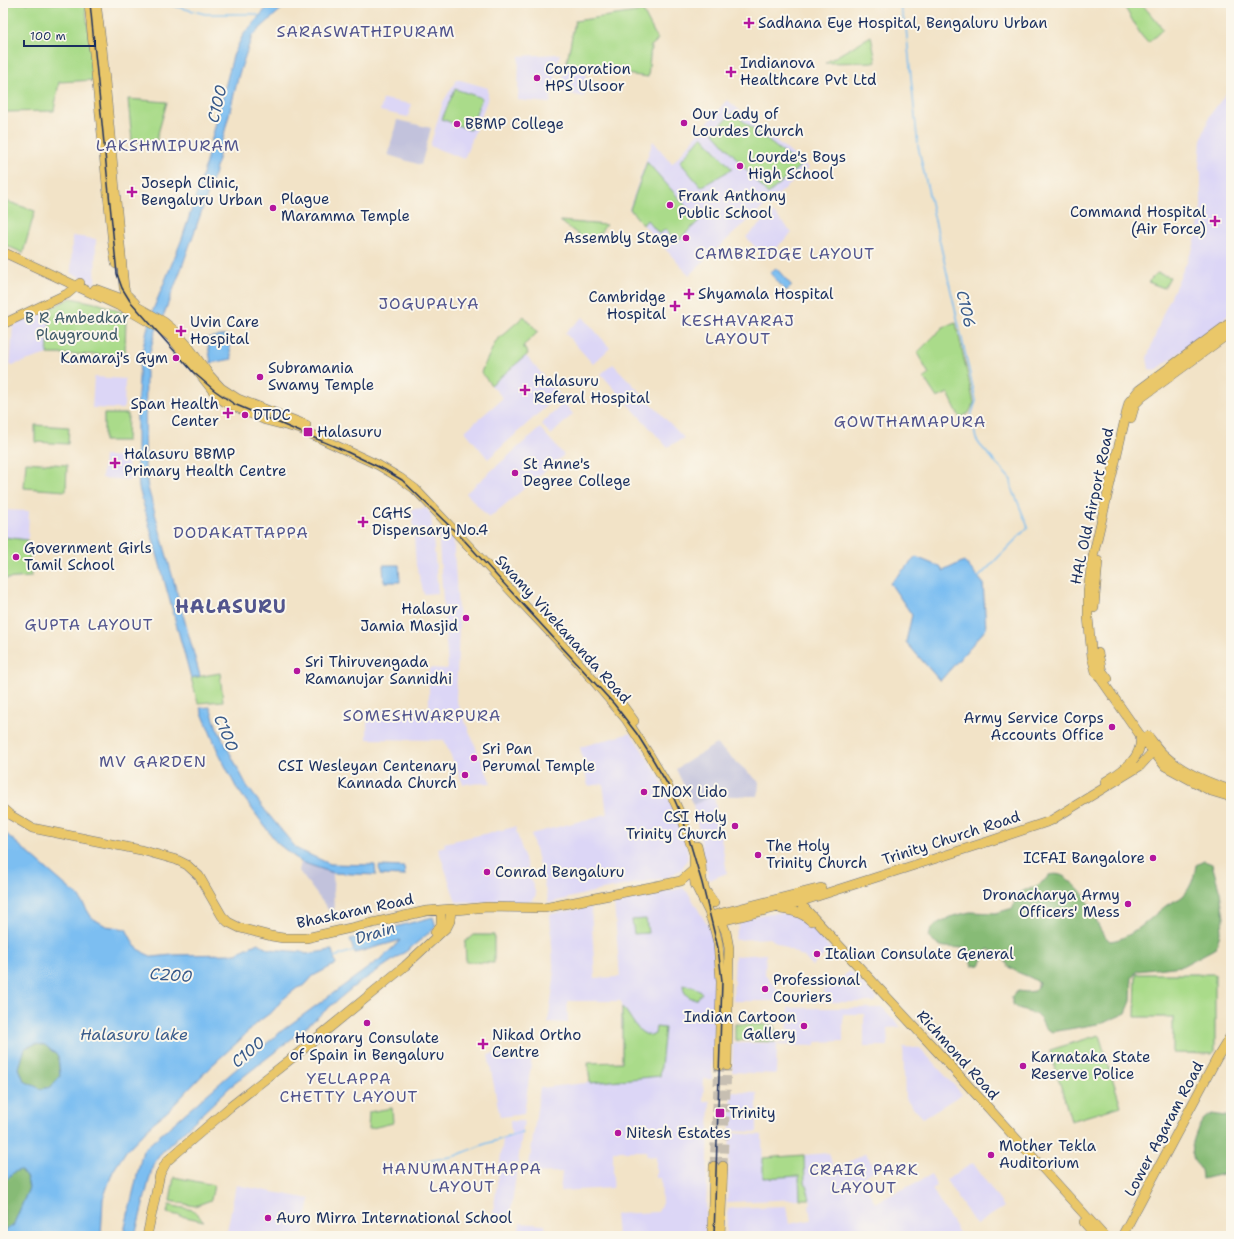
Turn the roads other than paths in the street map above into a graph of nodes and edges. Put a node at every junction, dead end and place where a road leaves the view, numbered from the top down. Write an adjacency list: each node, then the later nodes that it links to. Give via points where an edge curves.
1 (89, 3): 6 (main road, via 113,245 120,290)
2 (96, 3): 7 (main road, via 124,288)
3 (3, 246): 5 (main road, Swamy Vivekananda Road)
4 (3, 252): 5 (main road, Swamy Vivekananda Road)
5 (79, 285): 6 (main road, Swamy Vivekananda Road); 7 (main road, Swamy Vivekananda Road); 9 (main road, via 67,294)
6 (125, 300): 7 (main road)
7 (136, 309): 19 (main road, Swamy Vivekananda Road, via 162,325 220,392 225,402 265,420 300,429 378,465 415,489 577,661 626,719 666,783 680,812)
8 (1231, 322): 11 (main road, HAL Old Airport Road, via 1139,390 1129,402 1092,561 1088,617 1096,672)
9 (3, 324)
10 (1231, 332): 12 (main road, HAL Old Airport Road, via 1135,404 1098,561 1094,616 1102,671)
11 (1140, 735): 12 (main road, HAL Old Airport Road); 22 (main road, Trinity Church Road, via 1140,750 1132,762 1108,780 1048,816)
12 (1154, 750): 13 (main road, Trinity Church Road); 14 (main road); 15 (main road, via 1213,785)
13 (1140, 766): 14 (main road, via 1156,763); 24 (main road, Trinity Church Road, via 1050,821)
14 (1165, 766): 16 (main road, via 1211,791)
15 (1231, 790)
16 (1231, 798)
17 (3, 808): 30 (main road, Bhaskaran Road, via 32,828 141,850 187,865 199,876 222,916)
18 (3, 816): 30 (main road, Bhaskaran Road, via 29,832 153,857 180,867 197,880 227,928)
19 (698, 867): 20 (main road); 21 (main road, Swamy Vivekananda Road, via 695,884); 23 (main road, Swamy Vivekananda Road)
20 (681, 881): 21 (main road); 26 (main road, via 544,908 487,907)
21 (700, 895): 29 (main road, Swamy Vivekananda Road)
22 (787, 897): 24 (main road, Richmond Road); 28 (main road, Trinity Church Road)
23 (712, 899): 28 (main road); 29 (main road, Swamy Vivekananda Road)
24 (799, 902): 25 (main road, Trinity Church Road); 34 (main road, Richmond Road)
25 (776, 907): 28 (main road, Trinity Church Road); 34 (main road, Richmond Road, via 807,916)
26 (453, 911): 27 (main road, Bhaskaran Road); 32 (main road, via 450,921 441,933 405,966)
27 (441, 912): 30 (main road, Bhaskaran Road, via 306,943 267,941); 32 (main road, via 441,925 437,931)
28 (738, 912): 29 (main road); 31 (main road, via 731,928)
29 (716, 919): 31 (main road); 31 (main road, via 721,976 723,1066)
30 (239, 930)
31 (729, 948)
32 (332, 1023): 36 (main road, via 227,1104 162,1161 156,1173); 37 (main road, via 167,1161 160,1174)
33 (1231, 1035): 42 (main road, Lower Agaram Road)
34 (970, 1092): 35 (main road, Richmond Road)
35 (1048, 1178): 40 (main road, Richmond Road); 41 (main road, Richmond Road)
36 (143, 1236)
37 (147, 1236)
38 (712, 1236): 39 (main road, via 719,1166)
39 (720, 1236)
40 (1096, 1236)
41 (1104, 1236)
42 (1122, 1236)

